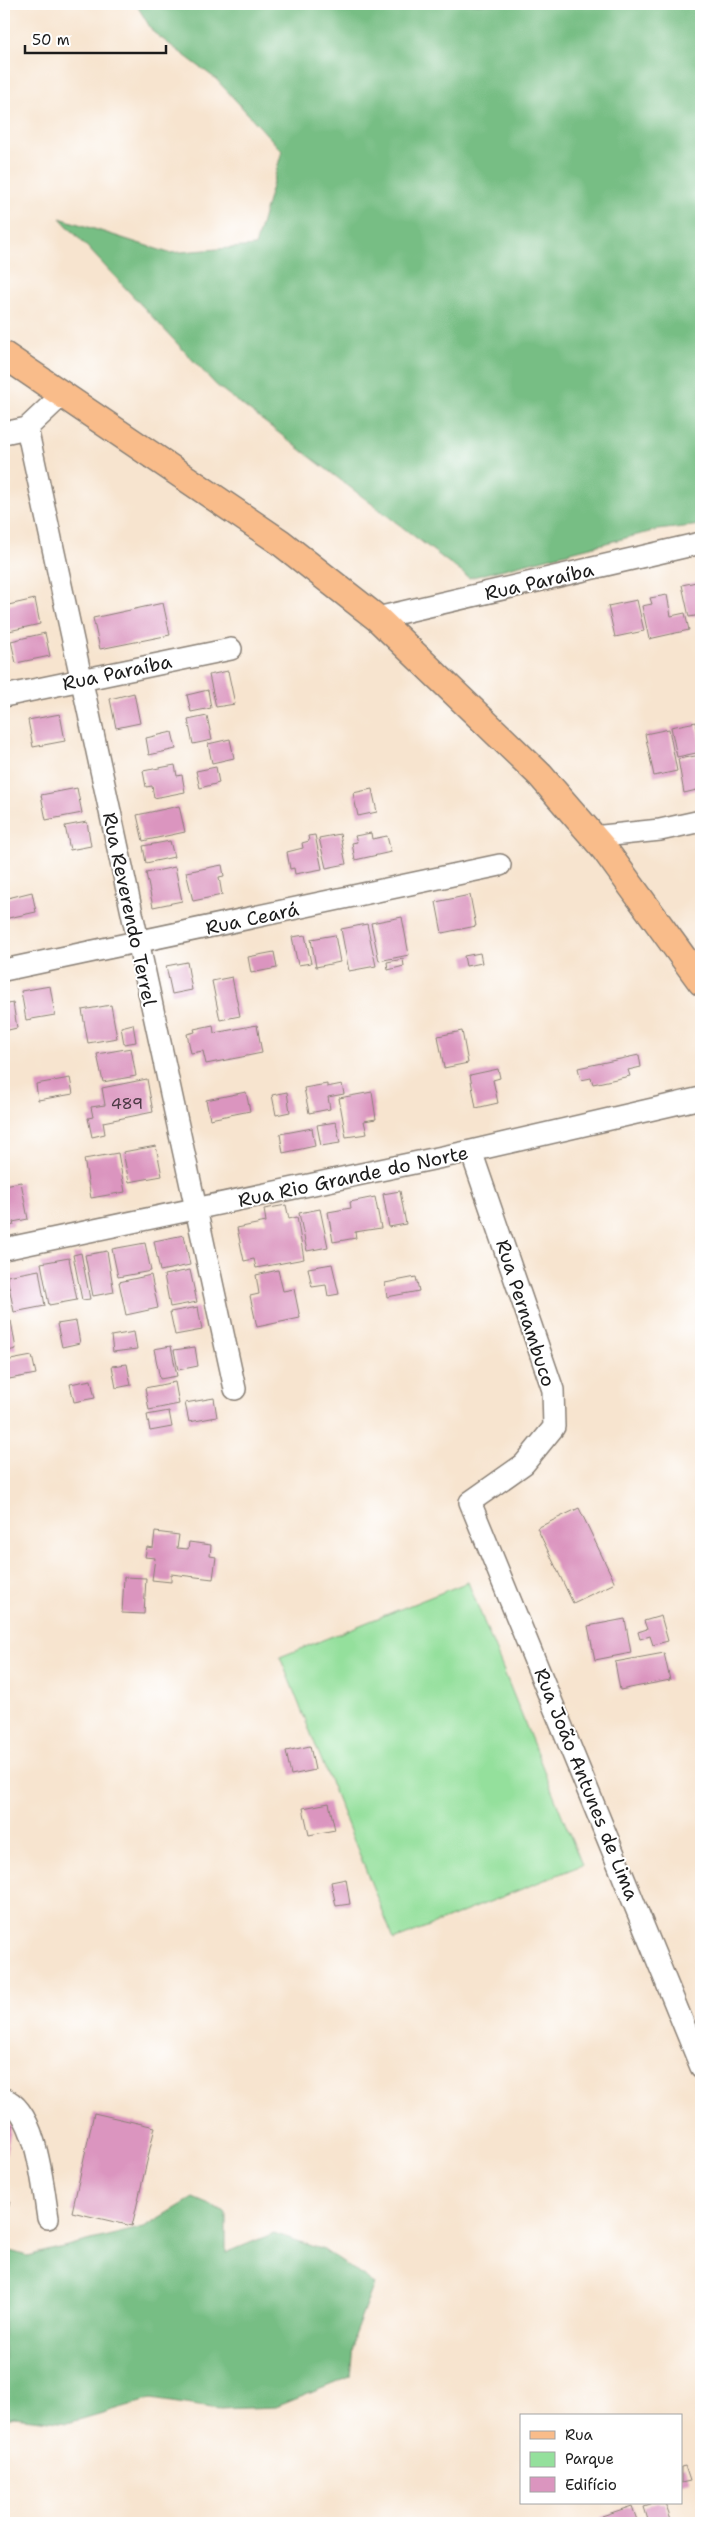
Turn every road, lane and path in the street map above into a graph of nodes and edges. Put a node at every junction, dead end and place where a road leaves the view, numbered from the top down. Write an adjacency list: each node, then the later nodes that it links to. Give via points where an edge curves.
1 (4, 355): 2 (main road)
2 (63, 394): 3 (street); 6 (main road, via 280,542)
3 (27, 428): 4 (street); 8 (street, Rua Reverendo Terrel)
4 (4, 433)
5 (701, 544): 6 (street, Rua Paraíba)
6 (377, 618): 11 (main road, via 540,775)
7 (231, 649): 8 (street, Rua Paraíba)
8 (81, 680): 9 (street, Rua Paraíba); 13 (street, Rua Reverendo Terrel)
9 (4, 696)
10 (701, 821): 11 (street, via 660,830)
11 (593, 837): 15 (main road)
12 (500, 865): 13 (street, Rua Ceará)
13 (137, 942): 14 (street, Rua Ceará); 18 (street, Rua Reverendo Terrel)
14 (4, 970)
15 (701, 982)
16 (701, 1098): 17 (street, Rua Rio Grande do Norte)
17 (471, 1151): 18 (street, Rua Rio Grande do Norte); 21 (street, Rua Pernambuco, via 552,1390 554,1427 524,1464)
18 (194, 1210): 19 (street, Rua Rio Grande do Norte); 20 (street, Rua Reverendo Terrel)
19 (4, 1249)
20 (235, 1389)
21 (470, 1502): 22 (street, Rua João Antunes de Lima)
22 (701, 2067)
23 (4, 2099): 24 (street, via 12,2102 25,2118 36,2150)
24 (48, 2218)

